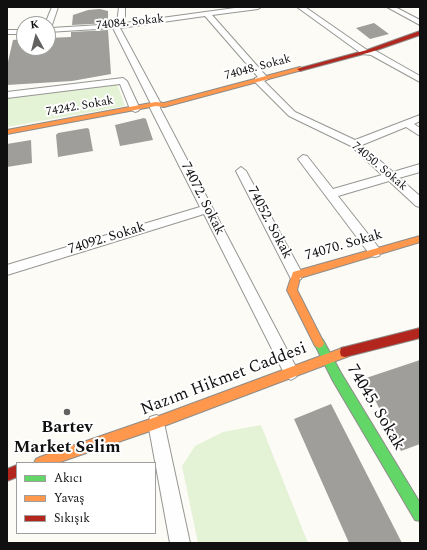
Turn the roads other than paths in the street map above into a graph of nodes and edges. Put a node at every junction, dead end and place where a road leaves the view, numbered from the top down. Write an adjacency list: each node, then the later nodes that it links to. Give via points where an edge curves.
1 (122, 7): 7 (street)
2 (258, 7): 5 (street, 74084. Sokak)
3 (300, 7): 10 (street)
4 (390, 7): 6 (street)
5 (208, 14): 7 (street, 74084. Sokak); 11 (street, 74050. Sokak)
6 (420, 23)
7 (118, 25): 8 (street, 74084. Sokak); 14 (street, 74072. Sokak)
8 (56, 29)
9 (420, 33): 10 (street, 74048. Sokak)
10 (365, 52): 11 (street, 74048. Sokak); 12 (street, via 374,53)
11 (261, 79): 14 (street, 74048. Sokak, via 164,105); 20 (street, 74050. Sokak, via 292,114)
12 (420, 79)
13 (7, 94): 15 (street, via 123,81)
14 (156, 104): 15 (street, 74242. Sokak); 27 (street, 74072. Sokak, via 155,108)
15 (135, 109): 18 (street, 74242. Sokak)
16 (420, 118): 17 (street)
17 (407, 123): 19 (street); 20 (street)
18 (7, 132)
19 (420, 133)
20 (355, 144): 24 (street, 74050. Sokak)
21 (303, 159): 25 (street)
22 (420, 168): 24 (street)
23 (242, 171): 31 (street, 74052. Sokak)
24 (393, 177): 25 (street); 26 (street, 74050. Sokak)
25 (330, 194): 29 (street)
26 (420, 204)
27 (207, 209): 30 (street, 74092. Sokak); 34 (street, 74072. Sokak)
28 (420, 239): 29 (street, 74070. Sokak)
29 (375, 252): 31 (street, 74070. Sokak)
30 (7, 270)
31 (296, 275): 33 (street, 74070. Sokak, via 292,290)
32 (420, 333): 33 (street, Nazım Hikmet Caddesi)
33 (327, 358): 34 (street, Nazım Hikmet Caddesi); 37 (street, 74045. Sokak)
34 (290, 372): 35 (street, Nazım Hikmet Caddesi)
35 (156, 423): 36 (street, Nazım Hikmet Caddesi); 38 (street)
36 (43, 462)
37 (420, 515)
38 (180, 543)

